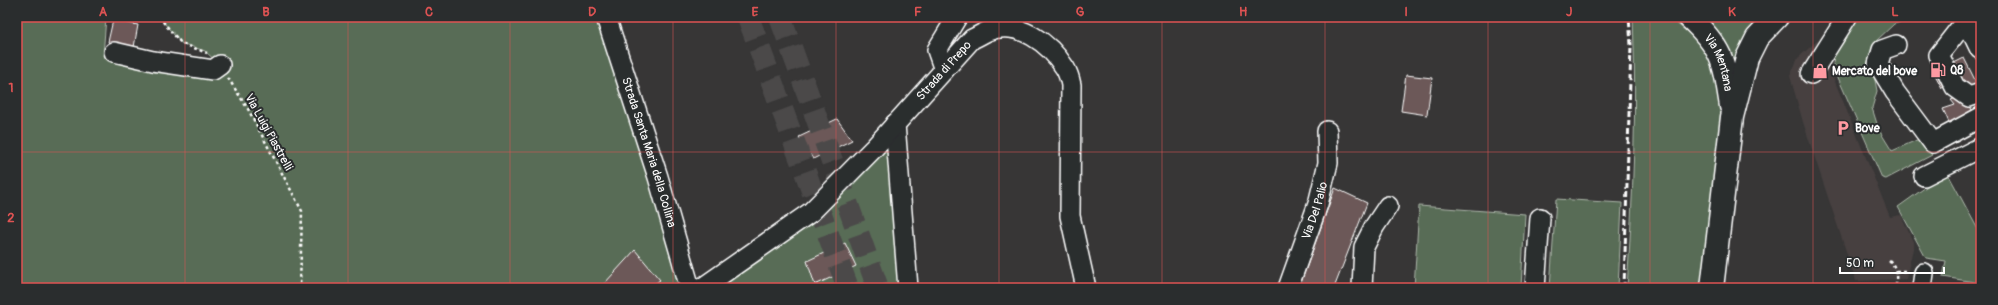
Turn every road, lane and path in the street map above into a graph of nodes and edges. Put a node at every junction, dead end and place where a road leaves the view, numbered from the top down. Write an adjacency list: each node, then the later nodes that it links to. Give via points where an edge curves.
1 (159, 17): 11 (path, Via Luigi Piastrelli, via 181,43 205,51)
2 (606, 17): 25 (street, Strada Santa Maria della Collina, via 658,177)
3 (957, 17): 12 (street, via 937,50)
4 (1689, 17): 15 (main road, Via Mentana, via 1715,44 1721,56 1725,66)
5 (1777, 17): 15 (main road, via 1757,38 1748,58)
6 (1847, 17): 13 (street)
7 (1967, 18): 9 (main road); 14 (street, via 1939,54 1955,87 1969,97)
8 (1896, 45): 16 (street, via 1882,50 1878,64 1895,92 1933,143)
9 (1981, 48)
10 (114, 52): 11 (street, via 213,70)
11 (220, 65): 24 (path, Via Luigi Piastrelli, via 248,109 302,211)
12 (944, 70): 17 (street, Strada di Prepo); 28 (street, Strada di Prepo, via 972,39 989,30 1008,28 1032,35 1052,51 1066,69 1071,85 1070,216)
13 (1811, 74)
14 (1981, 93)
15 (1732, 117): 32 (main road)
16 (1981, 117)
17 (895, 124): 26 (street, Strada di Prepo, via 811,212); 27 (street)
18 (1327, 130): 29 (street, Via Del Palio, via 1328,164 1318,204)
19 (1981, 147): 20 (street)
20 (1924, 176)
21 (1388, 206): 30 (street, via 1364,247)
22 (1540, 218): 31 (street)
23 (1889, 260): 33 (path, via 1894,264 1896,271)
24 (300, 288)
25 (690, 288)
26 (702, 288)
27 (908, 288)
28 (1086, 288)
29 (1288, 288)
30 (1362, 288)
31 (1535, 288)
32 (1712, 288)
33 (1896, 288)

